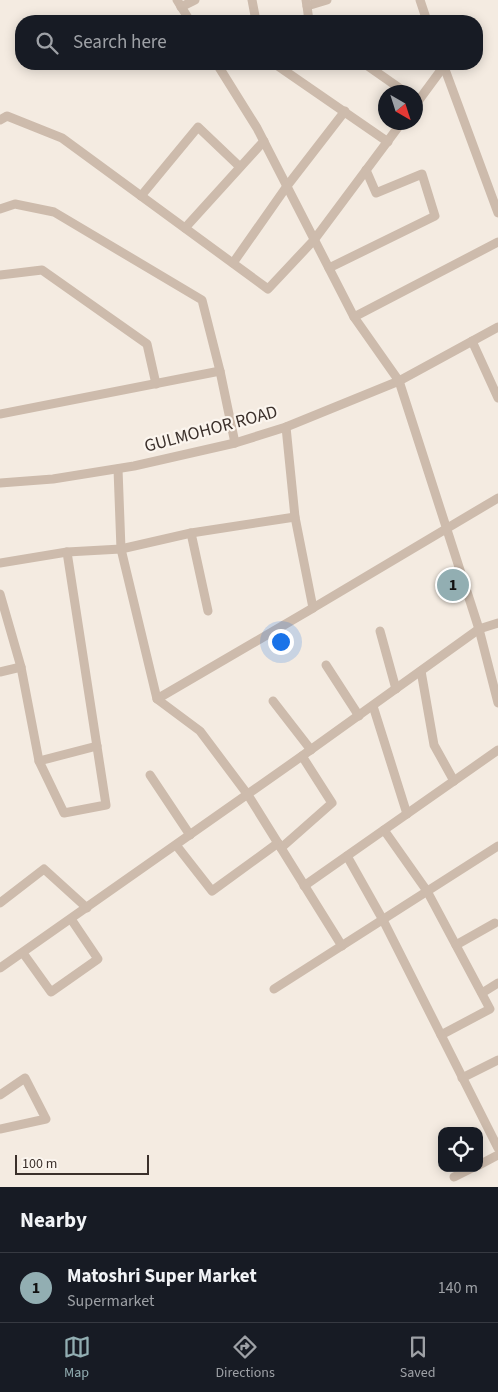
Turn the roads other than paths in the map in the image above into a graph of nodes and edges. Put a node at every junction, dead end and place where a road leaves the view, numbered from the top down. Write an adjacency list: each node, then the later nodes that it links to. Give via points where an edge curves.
1 (195, 0): 5 (street)
2 (252, 0): 8 (street)
3 (327, 0): 6 (street)
4 (420, 0): 9 (street)
5 (179, 3): 7 (street)
6 (307, 3)
7 (186, 15)
8 (255, 15)
9 (425, 15)
10 (221, 70): 20 (street)
11 (284, 70): 17 (street)
12 (374, 70): 15 (street)
13 (439, 70): 16 (street)
14 (445, 70): 27 (street)
15 (395, 85)
16 (423, 92)
17 (345, 111): 21 (street); 24 (street)
18 (0, 120): 25 (street, via 7,116 62,138)
19 (396, 130): 21 (street)
20 (264, 140): 22 (street); 24 (street)
21 (388, 142): 23 (street)
22 (240, 167): 25 (street, via 198,127); 28 (street)
23 (366, 170): 29 (street); 32 (street, via 376,193 422,174 435,216)
24 (287, 186): 29 (street); 31 (street)
25 (141, 196): 28 (street)
26 (0, 208): 37 (street, via 15,204 54,212 202,300)
27 (498, 213)
28 (185, 228): 31 (street)
29 (314, 240): 31 (street, via 268,289); 32 (street)
30 (498, 242): 34 (street)
31 (232, 263)
32 (329, 268): 34 (street)
33 (0, 275): 39 (street, via 42,270 147,344)
34 (354, 318): 38 (street)
35 (498, 326): 36 (street, GULMOHOR ROAD)
36 (472, 341): 38 (street, GULMOHOR ROAD); 40 (street)
37 (220, 372): 39 (street); 43 (street)
38 (399, 381): 42 (street, GULMOHOR ROAD); 48 (street)
39 (156, 384): 41 (street)
40 (498, 398)
41 (0, 414)
42 (286, 427): 43 (street, GULMOHOR ROAD); 47 (street)
43 (235, 444): 44 (street, GULMOHOR ROAD)
44 (118, 469): 45 (street, GULMOHOR ROAD); 50 (street)
45 (0, 483)
46 (498, 498): 48 (street)
47 (295, 518): 49 (street); 54 (street)
48 (446, 527): 54 (street); 57 (street)
49 (191, 534): 50 (street); 55 (street)
50 (122, 549): 51 (street); 64 (street)
51 (67, 552): 52 (street); 69 (street)
52 (0, 563)
53 (0, 594): 60 (street)
54 (314, 608): 64 (street)
55 (208, 611)
56 (498, 623): 57 (street)
57 (480, 629): 61 (street); 66 (street)
58 (380, 631): 63 (street)
59 (326, 665): 68 (street)
60 (22, 667): 62 (street); 73 (street)
61 (421, 671): 63 (street); 75 (street, via 434,745)
62 (0, 672)
63 (396, 689): 67 (street)
64 (157, 699): 76 (street, via 200,731)
65 (273, 701): 70 (street)
66 (498, 703)
67 (373, 706): 68 (street); 77 (street)
68 (359, 716): 70 (street)
69 (97, 746): 73 (street); 73 (street, via 106,805 64,813)
70 (311, 750): 72 (street)
71 (498, 750): 75 (street)
72 (302, 756): 76 (street); 81 (street, via 332,803)
73 (39, 762)
74 (150, 775): 79 (street)
75 (454, 781): 77 (street)
76 (248, 795): 79 (street); 81 (street)
77 (407, 814): 78 (street)
78 (384, 830): 83 (street); 85 (street)
79 (190, 835): 80 (street)
80 (176, 845): 81 (street, via 212,891); 87 (street)
81 (279, 846): 84 (street)
82 (498, 846): 85 (street)
83 (347, 856): 84 (street); 89 (street)
84 (304, 886): 92 (street)
85 (428, 891): 89 (street); 91 (street)
86 (0, 903): 87 (street, via 44,869)
87 (87, 908): 88 (street)
88 (71, 919): 93 (street); 93 (street, via 98,959 51,992)
89 (383, 920): 92 (street); 98 (street)
90 (495, 923): 91 (street)
91 (456, 945): 97 (street)
92 (342, 946): 96 (street)
93 (23, 953): 94 (street)
94 (0, 968)
95 (498, 983): 97 (street)
96 (274, 989)
97 (482, 993): 98 (street, via 490,1008)
98 (441, 1035): 100 (street)
99 (498, 1060): 100 (street)
100 (462, 1078): 103 (street)
101 (0, 1096): 102 (street, via 25,1078 46,1119)
102 (0, 1129)
103 (498, 1148)
104 (498, 1155): 105 (street)
105 (483, 1162)
106 (464, 1172): 107 (street)
107 (454, 1177)

